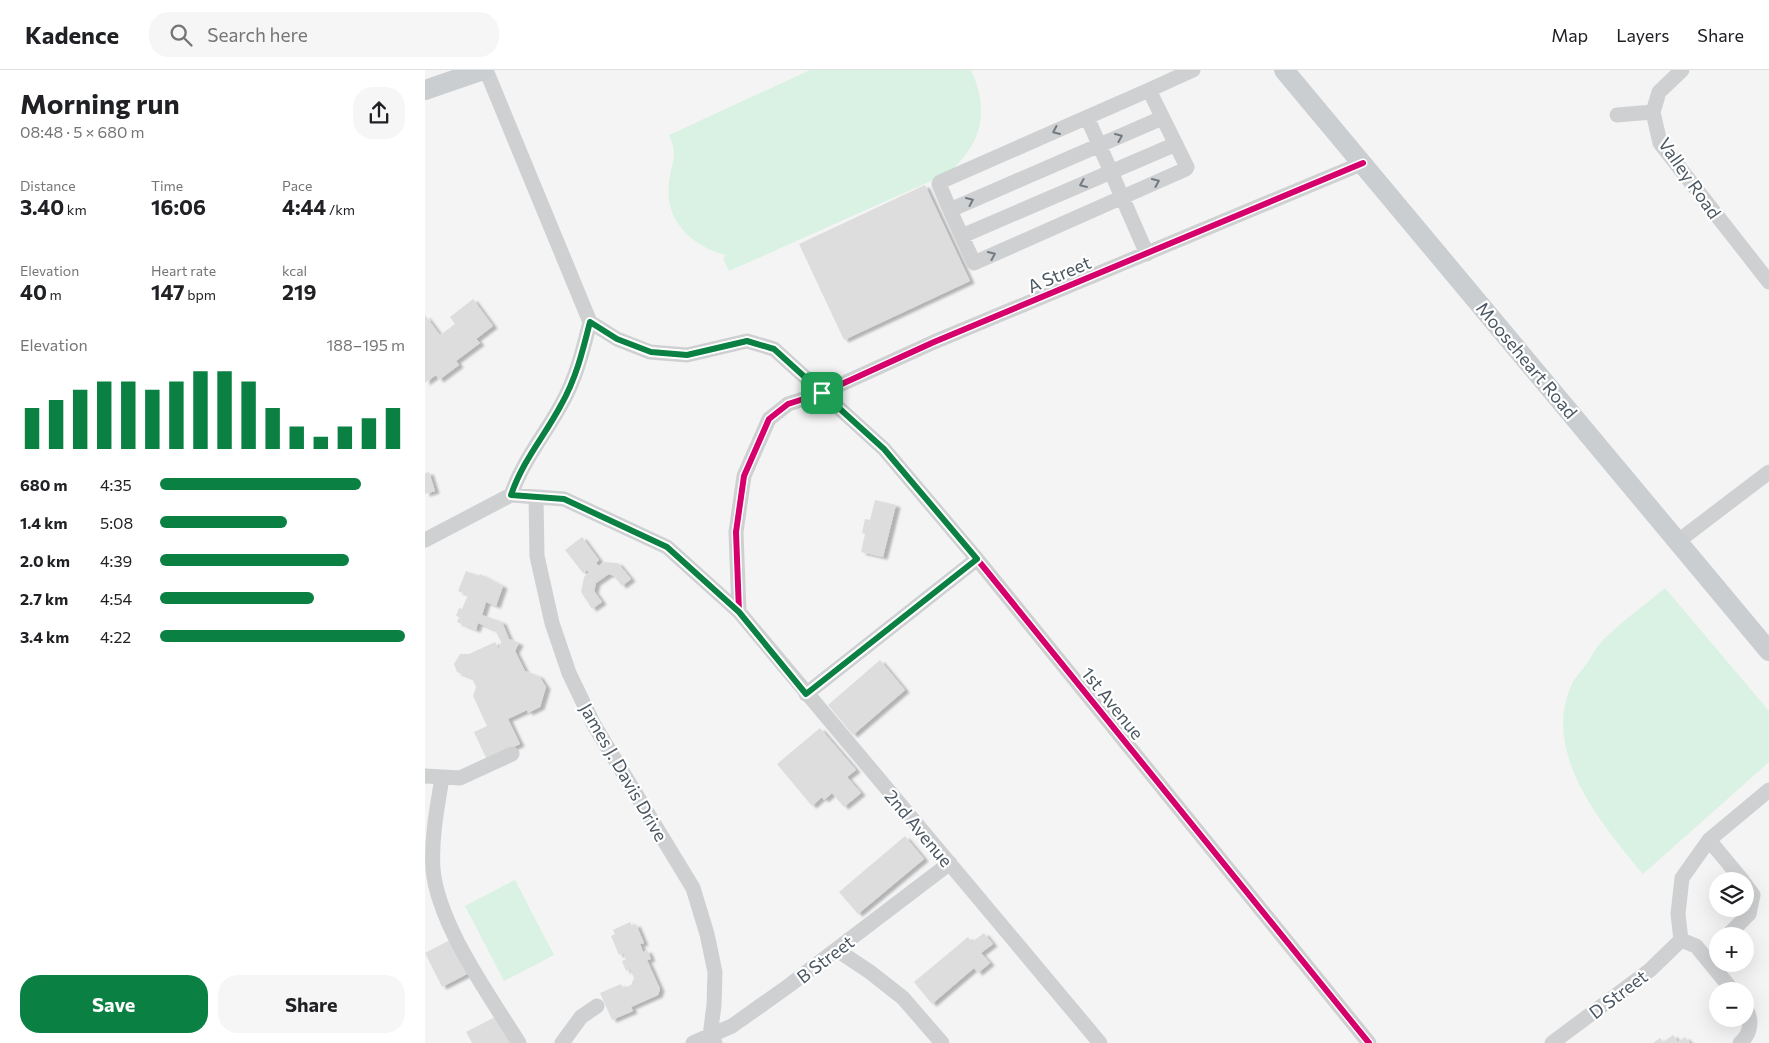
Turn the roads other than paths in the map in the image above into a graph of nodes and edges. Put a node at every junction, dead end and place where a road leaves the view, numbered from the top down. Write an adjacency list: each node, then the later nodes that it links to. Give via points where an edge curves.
1 (484, 70): 5 (main road); 20 (street)
2 (1193, 70): 6 (street)
3 (1284, 70): 13 (main road, Mooseheart Road)
4 (1683, 70): 7 (street, via 1659,92)
5 (425, 90)
6 (1149, 90): 9 (street); 10 (street)
7 (1653, 112): 8 (street); 19 (street, Valley Road, via 1660,143)
8 (1617, 115)
9 (1087, 117): 12 (street); 16 (street, one-way to 16, via 940,182)
10 (1162, 118): 11 (street); 12 (street, one-way to 10)
11 (1176, 144): 14 (street); 15 (street, one-way to 11, via 1186,169)
12 (1099, 145): 14 (street); 16 (street, one-way to 12)
13 (1363, 163): 18 (street, A Street); 26 (main road, Mooseheart Road)
14 (1111, 172): 15 (street); 17 (street, one-way to 17)
15 (1122, 198): 17 (street, one-way to 15, via 974,263); 18 (street)
16 (950, 210): 17 (street)
17 (962, 236)
18 (1147, 254): 21 (street, A Street, via 934,342)
19 (1769, 282)
20 (590, 322): 21 (street, 1st Avenue, via 617,339 651,352 687,355 747,341 774,349); 23 (street, via 578,367 562,404 519,471)
21 (822, 393): 27 (street, 1st Avenue, via 884,449); 28 (street, A Street, via 788,404 769,418 744,476 736,532)
22 (1769, 472): 26 (street)
23 (511, 495): 24 (street); 25 (street)
24 (536, 497): 28 (street, 2nd Avenue, via 564,499 588,508 667,547); 45 (street, James J. Davis Drive, via 537,556 552,623 569,673 594,725 693,888 715,972)
25 (425, 540)
26 (1677, 542): 29 (main road, Mooseheart Road)
27 (977, 559): 30 (street); 51 (street, 1st Avenue)
28 (739, 612): 30 (street, 2nd Avenue)
29 (1769, 652)
30 (806, 694): 36 (street, 2nd Avenue)
31 (512, 754): 33 (street, via 460,778)
32 (425, 776): 33 (street)
33 (442, 778): 46 (street, via 434,840 433,869 438,893 471,966)
34 (1769, 790): 35 (street)
35 (1709, 840): 37 (street); 40 (street, via 1682,878 1678,914)
36 (950, 863): 41 (street, B Street); 50 (street, 2nd Avenue)
37 (1735, 872)
38 (1746, 917): 39 (street)
39 (1736, 927)
40 (1681, 940): 42 (street); 52 (street, D Street, via 1651,970)
41 (837, 950): 45 (street, B Street); 49 (street, via 903,998)
42 (1709, 950)
43 (597, 1006): 47 (street, via 581,1017)
44 (1750, 1027): 53 (street)
45 (713, 1040): 48 (street, B Street)
46 (519, 1043)
47 (562, 1043)
48 (693, 1043)
49 (942, 1043)
50 (1100, 1043)
51 (1369, 1043)
52 (1552, 1043)
53 (1740, 1043)

